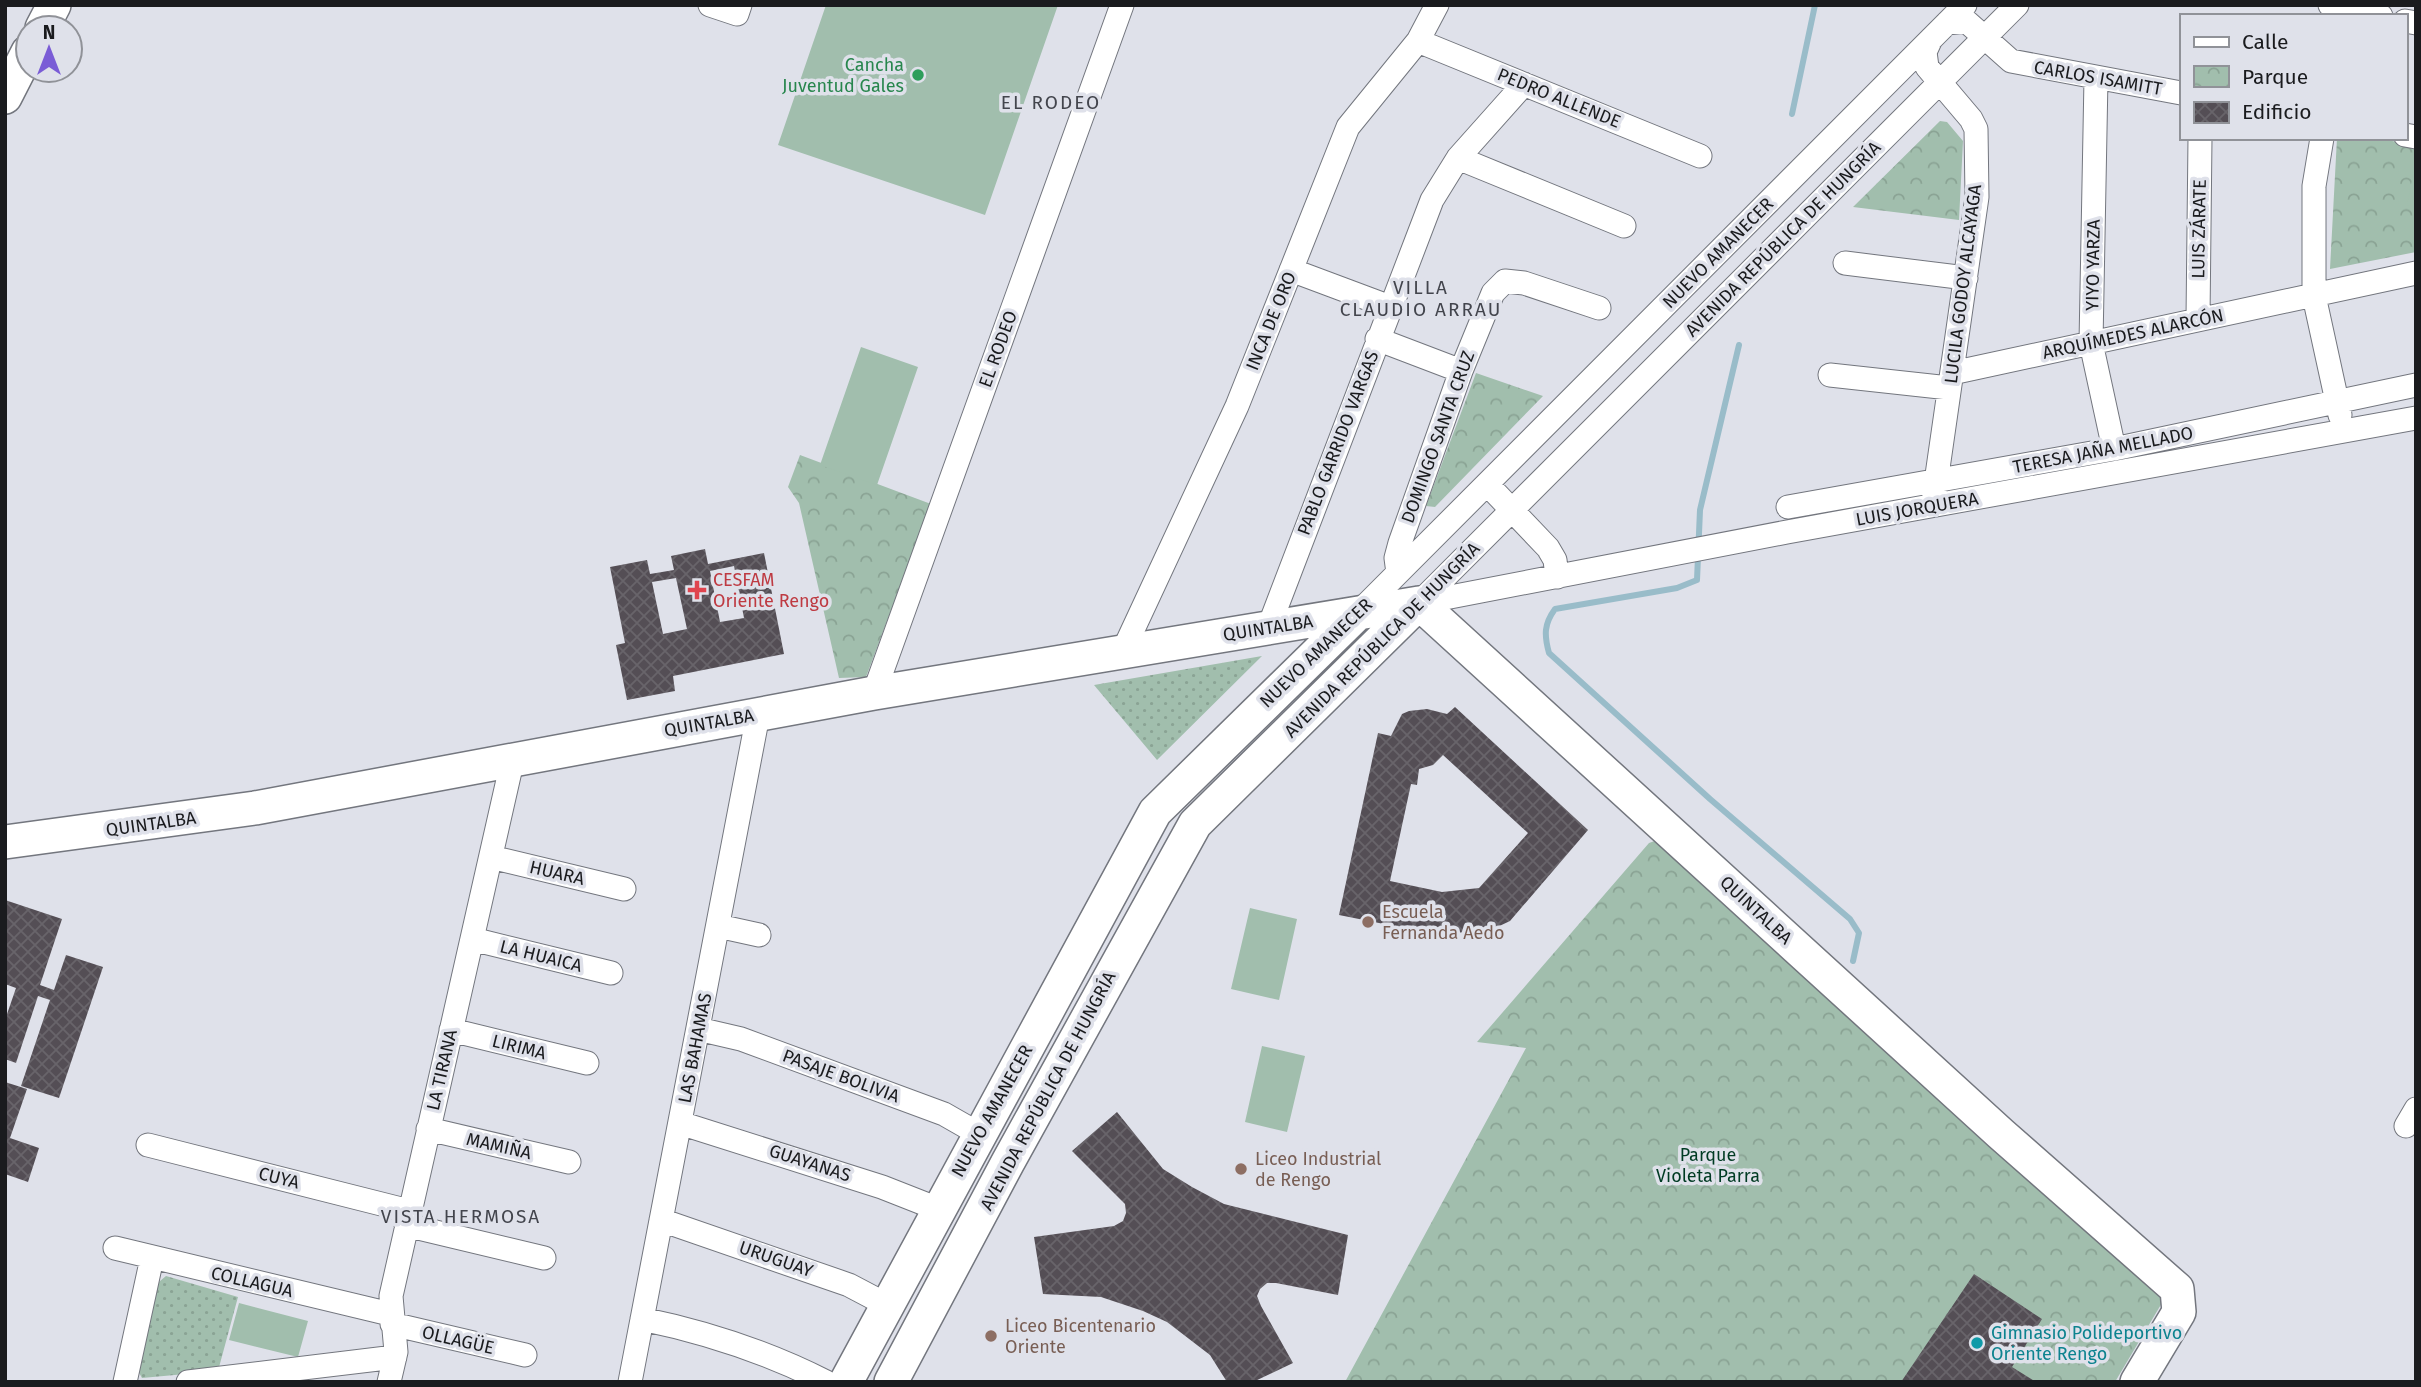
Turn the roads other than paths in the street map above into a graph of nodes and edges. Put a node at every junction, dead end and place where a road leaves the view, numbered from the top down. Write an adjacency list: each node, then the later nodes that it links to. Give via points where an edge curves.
1 (710, 5): 6 (street)
2 (1122, 5): 53 (street, EL RODEO)
3 (1437, 5): 11 (street, INCA DE ORO)
4 (1965, 5): 9 (street, NUEVO AMANECER)
5 (2017, 5): 10 (street, AVENIDA REPÚBLICA DE HUNGRÍA)
6 (738, 10)
7 (2343, 10): 8 (street)
8 (2368, 14)
9 (1939, 31): 10 (street, CARLOS ISAMITT, via 1966,21); 14 (street, LUCILA GODOY ALCAYAGA, via 1925,51 1925,61); 42 (street, NUEVO AMANECER)
10 (1985, 37): 12 (street, CARLOS ISAMITT, via 2011,61); 14 (street, AVENIDA REPÚBLICA DE HUNGRÍA)
11 (1418, 41): 15 (street, PEDRO ALLENDE); 24 (street, INCA DE ORO, via 1348,127)
12 (2096, 78): 16 (street, CARLOS ISAMITT); 32 (street, YIYO YARZA)
13 (14, 79): 17 (street)
14 (1939, 83): 26 (street, LUCILA GODOY ALCAYAGA, via 1976,129 1978,197); 45 (street, AVENIDA REPÚBLICA DE HUNGRÍA)
15 (1524, 84): 20 (street, PEDRO ALLENDE); 21 (street, PABLO GARRIDO VARGAS)
16 (2180, 93)
17 (5, 97)
18 (2200, 140): 30 (street, LUIS ZÁRATE)
19 (2322, 140): 27 (street, via 2314,186)
20 (1700, 156)
21 (1458, 158): 22 (street); 28 (street, PABLO GARRIDO VARGAS, via 1432,200)
22 (1624, 226)
23 (1845, 263): 26 (street)
24 (1291, 270): 28 (street); 51 (street, INCA DE ORO, via 1237,406)
25 (2416, 272): 27 (street, ARQUÍMEDES ALARCÓN)
26 (1966, 278): 35 (street, LUCILA GODOY ALCAYAGA)
27 (2314, 296): 30 (street, ARQUÍMEDES ALARCÓN); 37 (street)
28 (1390, 307): 31 (street, PABLO GARRIDO VARGAS)
29 (1599, 308): 33 (street, DOMINGO SANTA CRUZ, via 1505,281 1493,293)
30 (2198, 320): 32 (street, ARQUÍMEDES ALARCÓN)
31 (1377, 339): 33 (street); 50 (street, PABLO GARRIDO VARGAS)
32 (2091, 343): 35 (street, ARQUÍMEDES ALARCÓN); 40 (street, YIYO YARZA)
33 (1461, 372): 46 (street, DOMINGO SANTA CRUZ, via 1400,543)
34 (1830, 375): 35 (street, ARQUÍMEDES ALARCÓN)
35 (1951, 381): 41 (street, LUCILA GODOY ALCAYAGA)
36 (2416, 385): 37 (street, TERESA JAÑA MELLADO)
37 (2338, 402): 39 (street); 40 (street, TERESA JAÑA MELLADO)
38 (2416, 418): 39 (street, LUIS JORQUERA)
39 (2342, 432): 43 (street, LUIS JORQUERA)
40 (2114, 449): 41 (street, TERESA JAÑA MELLADO)
41 (1934, 483): 43 (street, LUCILA GODOY ALCAYAGA); 44 (street, TERESA JAÑA MELLADO)
42 (1487, 484): 45 (street); 46 (street, NUEVO AMANECER)
43 (1934, 506): 47 (street, LUIS JORQUERA)
44 (1788, 507)
45 (1513, 510): 47 (street, via 1548,548); 48 (street, AVENIDA REPÚBLICA DE HUNGRÍA)
46 (1398, 573): 49 (street, NUEVO AMANECER)
47 (1558, 577): 48 (street, LUIS JORQUERA)
48 (1419, 603): 49 (street, QUINTALBA); 63 (street, AVENIDA REPÚBLICA DE HUNGRÍA, via 1195,824); 92 (street, QUINTALBA, via 2177,1289 2179,1312)
49 (1357, 614): 50 (street, QUINTALBA); 52 (street, NUEVO AMANECER)
50 (1268, 629): 51 (street, QUINTALBA); 52 (street, via 1278,636)
51 (1123, 650): 53 (street, QUINTALBA)
52 (1291, 678): 62 (street, NUEVO AMANECER, via 1154,812)
53 (874, 693): 54 (street, QUINTALBA)
54 (758, 715): 55 (street, QUINTALBA); 59 (street, LAS BAHAMAS)
55 (513, 758): 56 (street, QUINTALBA, via 255,808); 57 (street, LA TIRANA)
56 (5, 842)
57 (491, 857): 58 (street, HUARA); 61 (street, LA TIRANA)
58 (624, 889)
59 (718, 926): 60 (street); 66 (street, LAS BAHAMAS)
60 (759, 935)
61 (472, 939): 64 (street, LA HUAICA); 65 (street, LA TIRANA)
62 (1084, 945): 63 (street); 70 (street, NUEVO AMANECER)
63 (1118, 960): 76 (street, AVENIDA REPÚBLICA DE HUNGRÍA)
64 (611, 973)
65 (451, 1030): 67 (street, LIRIMA); 69 (street, LA TIRANA)
66 (698, 1030): 68 (street, LAS BAHAMAS); 70 (street, PASAJE BOLIVIA, via 741,1039 944,1114)
67 (587, 1063)
68 (680, 1123): 73 (street, GUAYANAS); 75 (street, LAS BAHAMAS)
69 (428, 1129): 72 (street, MAMIÑA); 74 (street, LA TIRANA)
70 (979, 1134): 73 (street, NUEVO AMANECER)
71 (148, 1145): 74 (street, CUYA)
72 (569, 1162)
73 (938, 1209): 76 (street); 80 (street, NUEVO AMANECER)
74 (408, 1218): 79 (street, CUYA); 81 (street, LA TIRANA, via 390,1296)
75 (662, 1220): 80 (street, URUGUAY, via 849,1285); 82 (street, LAS BAHAMAS)
76 (974, 1228): 91 (street, AVENIDA REPÚBLICA DE HUNGRÍA)
77 (114, 1248): 78 (street, COLLAGUA)
78 (152, 1258): 81 (street, COLLAGUA); 85 (street)
79 (544, 1258)
80 (887, 1305): 90 (street, NUEVO AMANECER)
81 (391, 1319): 83 (street, OLLAGÜE); 84 (street, LA TIRANA)
82 (642, 1319): 88 (street, LAS BAHAMAS); 89 (street, via 794,1365)
83 (524, 1355)
84 (395, 1357): 86 (street); 87 (street, LA TIRANA)
85 (125, 1382)
86 (188, 1382)
87 (389, 1382)
88 (630, 1382)
89 (826, 1382)
90 (846, 1382)
91 (891, 1382)
92 (2137, 1382)

